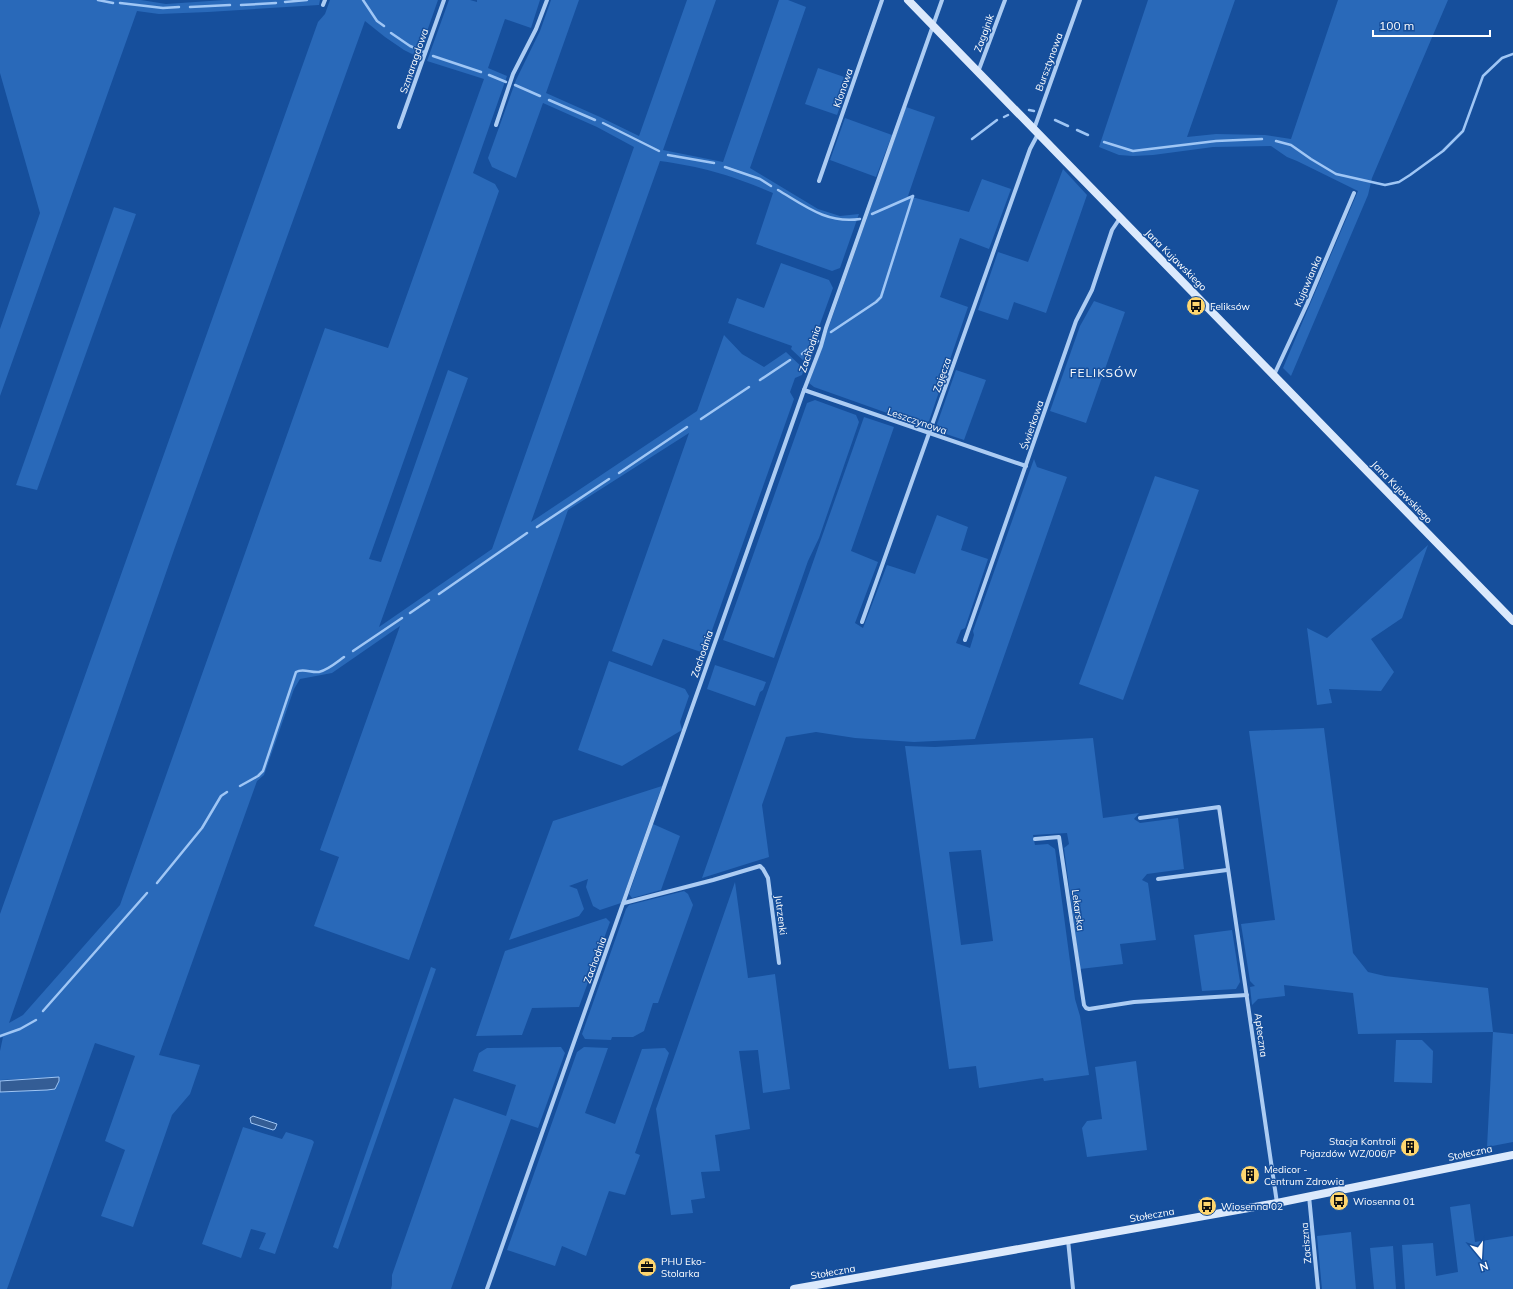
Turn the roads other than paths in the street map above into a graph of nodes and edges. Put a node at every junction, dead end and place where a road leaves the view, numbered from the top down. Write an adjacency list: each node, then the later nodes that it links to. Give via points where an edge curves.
1 (325, 0): 9 (street)
2 (444, 0): 13 (street, Szmaragdowa)
3 (547, 0): 12 (street, via 536,29 513,74)
4 (882, 0): 15 (street, Klonowa)
5 (908, 0): 10 (main road, Jana Kujawskiego)
6 (942, 0): 10 (street, Zachodnia)
7 (1005, 0): 11 (street, Zagajnik)
8 (1080, 0): 14 (street, Bursztynowa)
9 (323, 5)
10 (933, 25): 11 (main road, Jana Kujawskiego); 19 (street, Zachodnia)
11 (978, 72): 14 (main road, Jana Kujawskiego)
12 (496, 125)
13 (399, 127)
14 (1036, 131): 17 (main road, Jana Kujawskiego); 20 (street, Zajęcza)
15 (819, 181)
16 (1354, 193): 18 (street, Kujawianka)
17 (1120, 218): 18 (main road, Jana Kujawskiego); 21 (street, Świerkowa, via 1112,230 1092,290 1076,321)
18 (1274, 375): 22 (main road, Jana Kujawskiego)
19 (804, 390): 20 (street, Leszczynowa); 29 (street, Zachodnia)
20 (930, 434): 21 (street, Leszczynowa); 23 (street, Zajęcza)
21 (1026, 466): 24 (street, Świerkowa)
22 (1513, 621)
23 (862, 622)
24 (965, 640)
25 (1140, 818): 27 (street, Apteczna, via 1219,807)
26 (1035, 839): 31 (street, Lekarska, via 1059,837 1086,1008 1134,1002)
27 (1227, 870): 28 (street); 31 (street, Apteczna)
28 (1158, 879)
29 (624, 903): 30 (street, Jutrzenki, via 760,866 768,878); 36 (street, Zachodnia)
30 (779, 964)
31 (1247, 995): 34 (street, Apteczna)
32 (1513, 1154): 33 (main road, Stołeczna)
33 (1309, 1196): 34 (main road, Stołeczna); 39 (street, Zaciszna)
34 (1277, 1203): 35 (main road, Stołeczna)
35 (1068, 1240): 37 (main road, Stołeczna); 38 (street)
36 (487, 1289)
37 (794, 1289)
38 (1073, 1289)
39 (1318, 1289)

